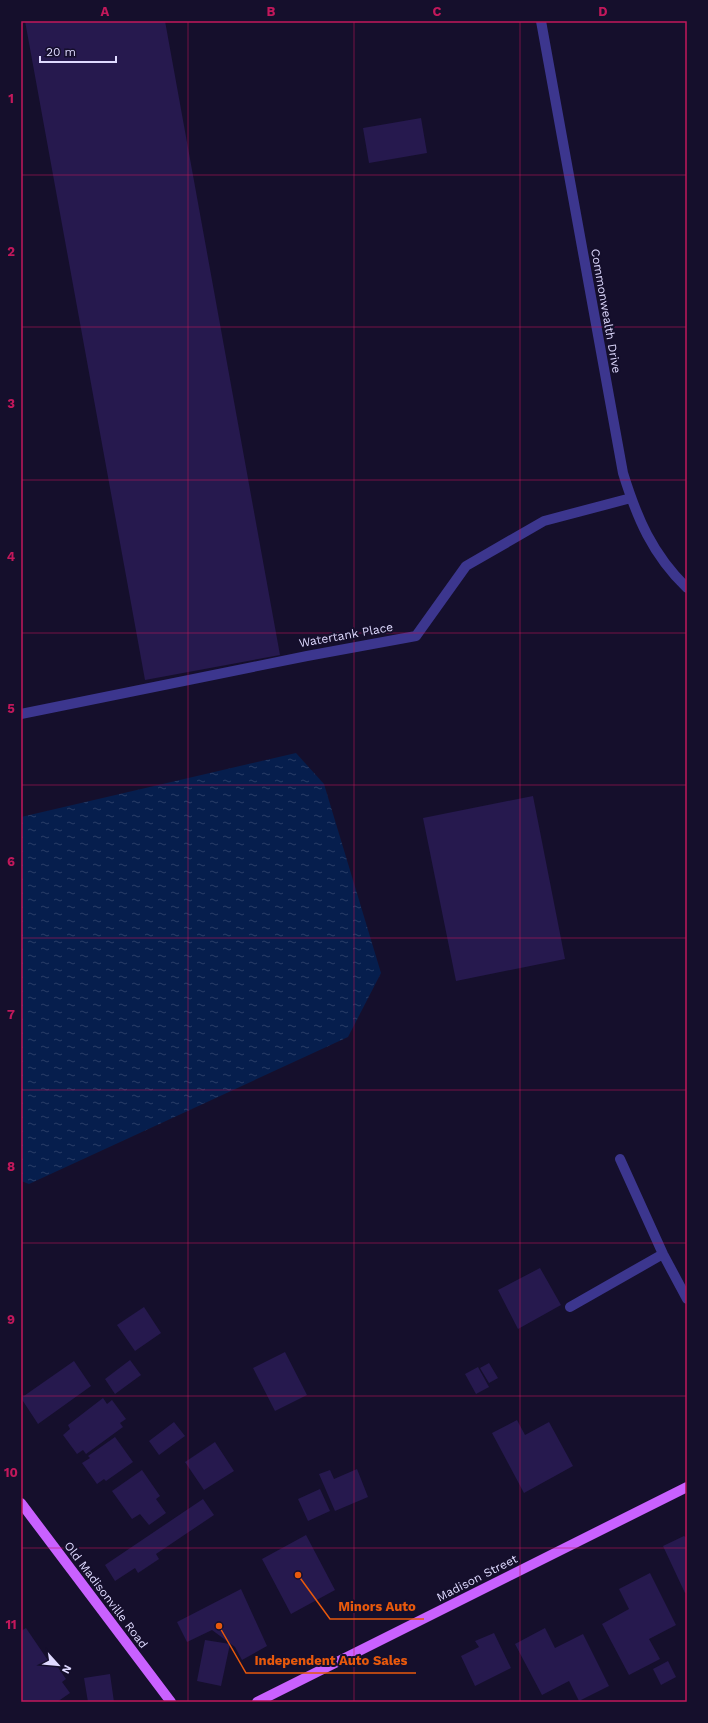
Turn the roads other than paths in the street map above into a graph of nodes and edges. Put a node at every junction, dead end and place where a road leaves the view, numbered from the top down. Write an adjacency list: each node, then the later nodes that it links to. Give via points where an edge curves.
1 (541, 21): 2 (street, Commonwealth Drive, via 614,432 622,473)
2 (631, 498): 3 (street, Commonwealth Drive, via 635,512 653,547 675,577); 4 (street, Watertank Place, via 544,521 466,566 416,636)
3 (687, 588)
4 (21, 714)
5 (620, 1159): 6 (street)
6 (663, 1254): 7 (street); 8 (street)
7 (687, 1299)
8 (570, 1307)
9 (687, 1487): 11 (main road, Madison Street)
10 (21, 1503): 12 (main road, Old Madisonville Road)
11 (264, 1701)
12 (171, 1702)

